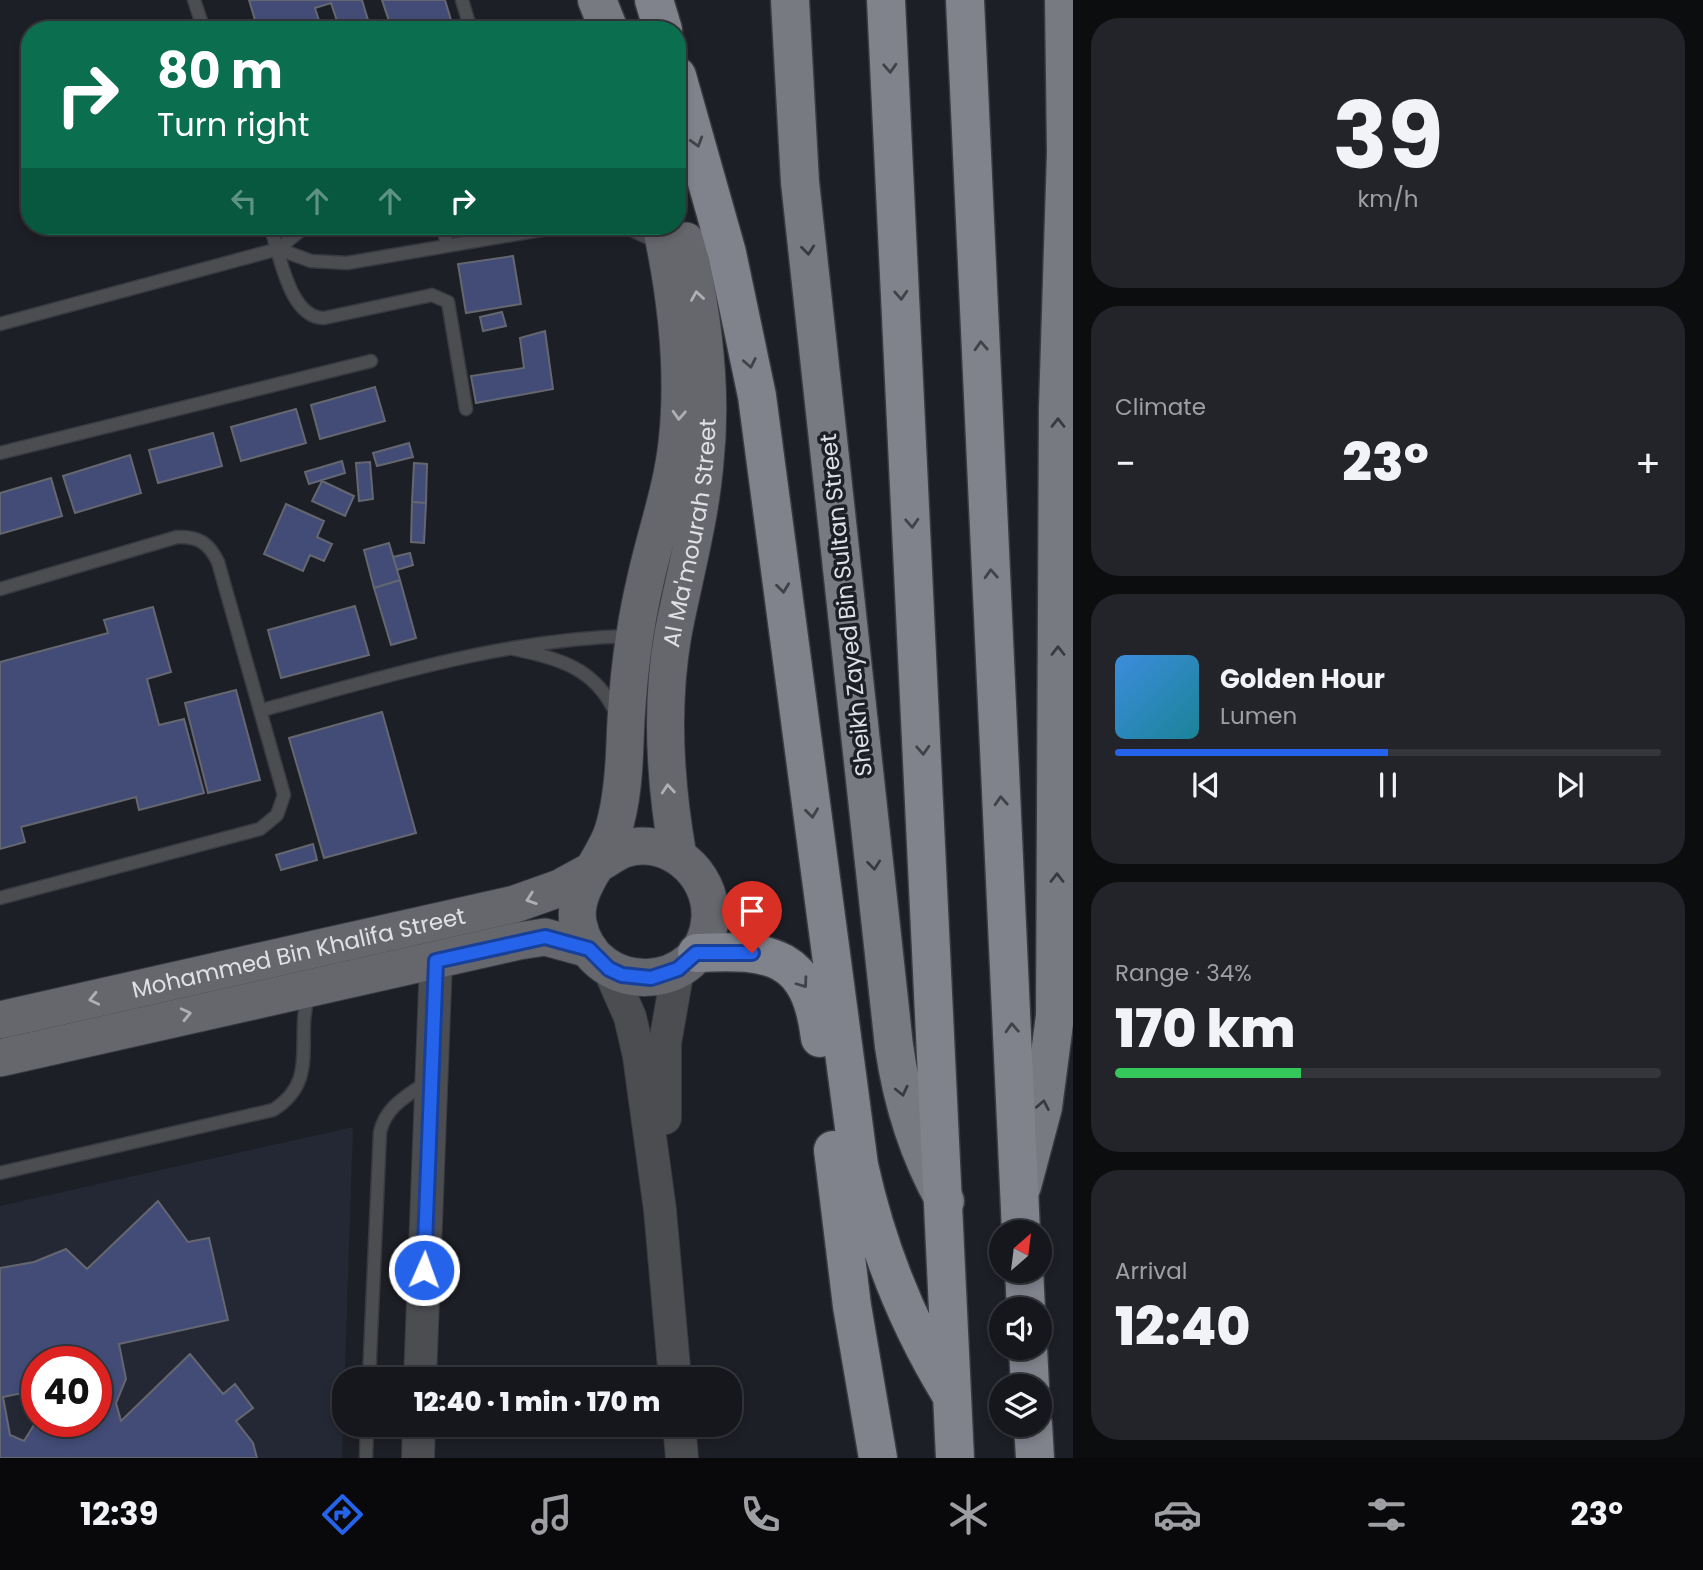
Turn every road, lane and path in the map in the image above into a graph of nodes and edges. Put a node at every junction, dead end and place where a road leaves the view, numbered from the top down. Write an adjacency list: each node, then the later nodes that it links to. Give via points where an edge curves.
1 (194, 0): 8 (lane)
2 (462, 0): 9 (lane)
3 (597, 0): 10 (main road)
4 (790, 0): 42 (main road, Sheikh Zayed Bin Sultan Street, one-way to 42, via 800,182 894,1046 917,1144)
5 (886, 0): 42 (highway, Sheikh Zayed Bin Sultan Street, one-way to 42)
6 (965, 0): 41 (highway, one-way to 6)
7 (1064, 0): 41 (main road, one-way to 7, via 1042,1107 1055,1016)
8 (201, 21)
9 (468, 21)
10 (605, 21)
11 (686, 108): 48 (highway, one-way to 48, via 727,253 757,396 859,1165 897,1291)
12 (273, 235): 19 (lane)
13 (295, 235): 19 (lane)
14 (445, 235): 18 (lane)
15 (504, 235): 18 (lane)
16 (683, 235): 28 (main road, Al Ma'mourah Street, one-way to 16, via 673,636 700,504 707,415 702,325)
17 (664, 238): 26 (main road, Al Ma'mourah Street, one-way to 26, via 680,376 679,421)
18 (447, 245): 19 (lane, via 346,263 311,261)
19 (278, 248): 20 (lane); 22 (lane, via 296,302 308,316 324,318 432,295 443,298 451,308)
20 (0, 324)
21 (371, 360): 23 (lane)
22 (466, 409)
23 (0, 453)
24 (0, 589): 27 (lane, via 177,537 203,541 218,562)
25 (503, 647): 26 (lane, via 569,639); 27 (lane); 29 (lane, via 553,657 587,674 610,701)
26 (646, 649): 28 (lane); 29 (main road, Al Ma'mourah Street)
27 (262, 710): 32 (lane, via 284,795 278,816 270,823)
28 (666, 712): 30 (main road, Al Ma'mourah Street, one-way to 28, via 668,790)
29 (625, 735): 31 (main road, Al Ma'mourah Street, via 620,801)
30 (678, 856): 31 (main road, via 653,847 625,849); 35 (main road, via 693,868 709,901 705,937)
31 (597, 866): 33 (main road, via 580,895 578,923); 37 (main road, Mohammed Bin Khalifa Street, one-way to 37, via 560,888 515,904)
32 (0, 898)
33 (599, 959): 34 (main road, Mohammed Bin Khalifa Street, via 545,937); 35 (main road, via 636,978 665,975); 43 (street, via 635,1036)
34 (436, 961): 36 (main road, Mohammed Bin Khalifa Street); 39 (street)
35 (687, 961): 43 (street, via 665,1043); 56 (highway, one-way to 56, via 732,951 772,957 800,978 814,1005 852,1306)
36 (312, 985): 38 (main road, Mohammed Bin Khalifa Street, one-way to 36); 40 (lane, via 303,1017 303,1074 286,1101 273,1110)
37 (0, 1020)
38 (0, 1058)
39 (431, 1079): 45 (lane, via 393,1105 380,1132); 46 (street)
40 (0, 1173)
41 (1019, 1194): 44 (highway)
42 (945, 1201): 48 (highway, Sheikh Zayed Bin Sultan Street)
43 (660, 1210): 47 (street)
44 (1020, 1220)
45 (370, 1367)
46 (420, 1367)
47 (674, 1367)
48 (953, 1397): 57 (highway, Sheikh Zayed Bin Sultan Street)
49 (367, 1437): 53 (lane)
50 (419, 1437): 54 (street)
51 (680, 1437): 55 (street)
52 (1033, 1437): 58 (highway)
53 (366, 1458)
54 (418, 1458)
55 (682, 1458)
56 (878, 1458)
57 (955, 1458)
58 (1035, 1458)

